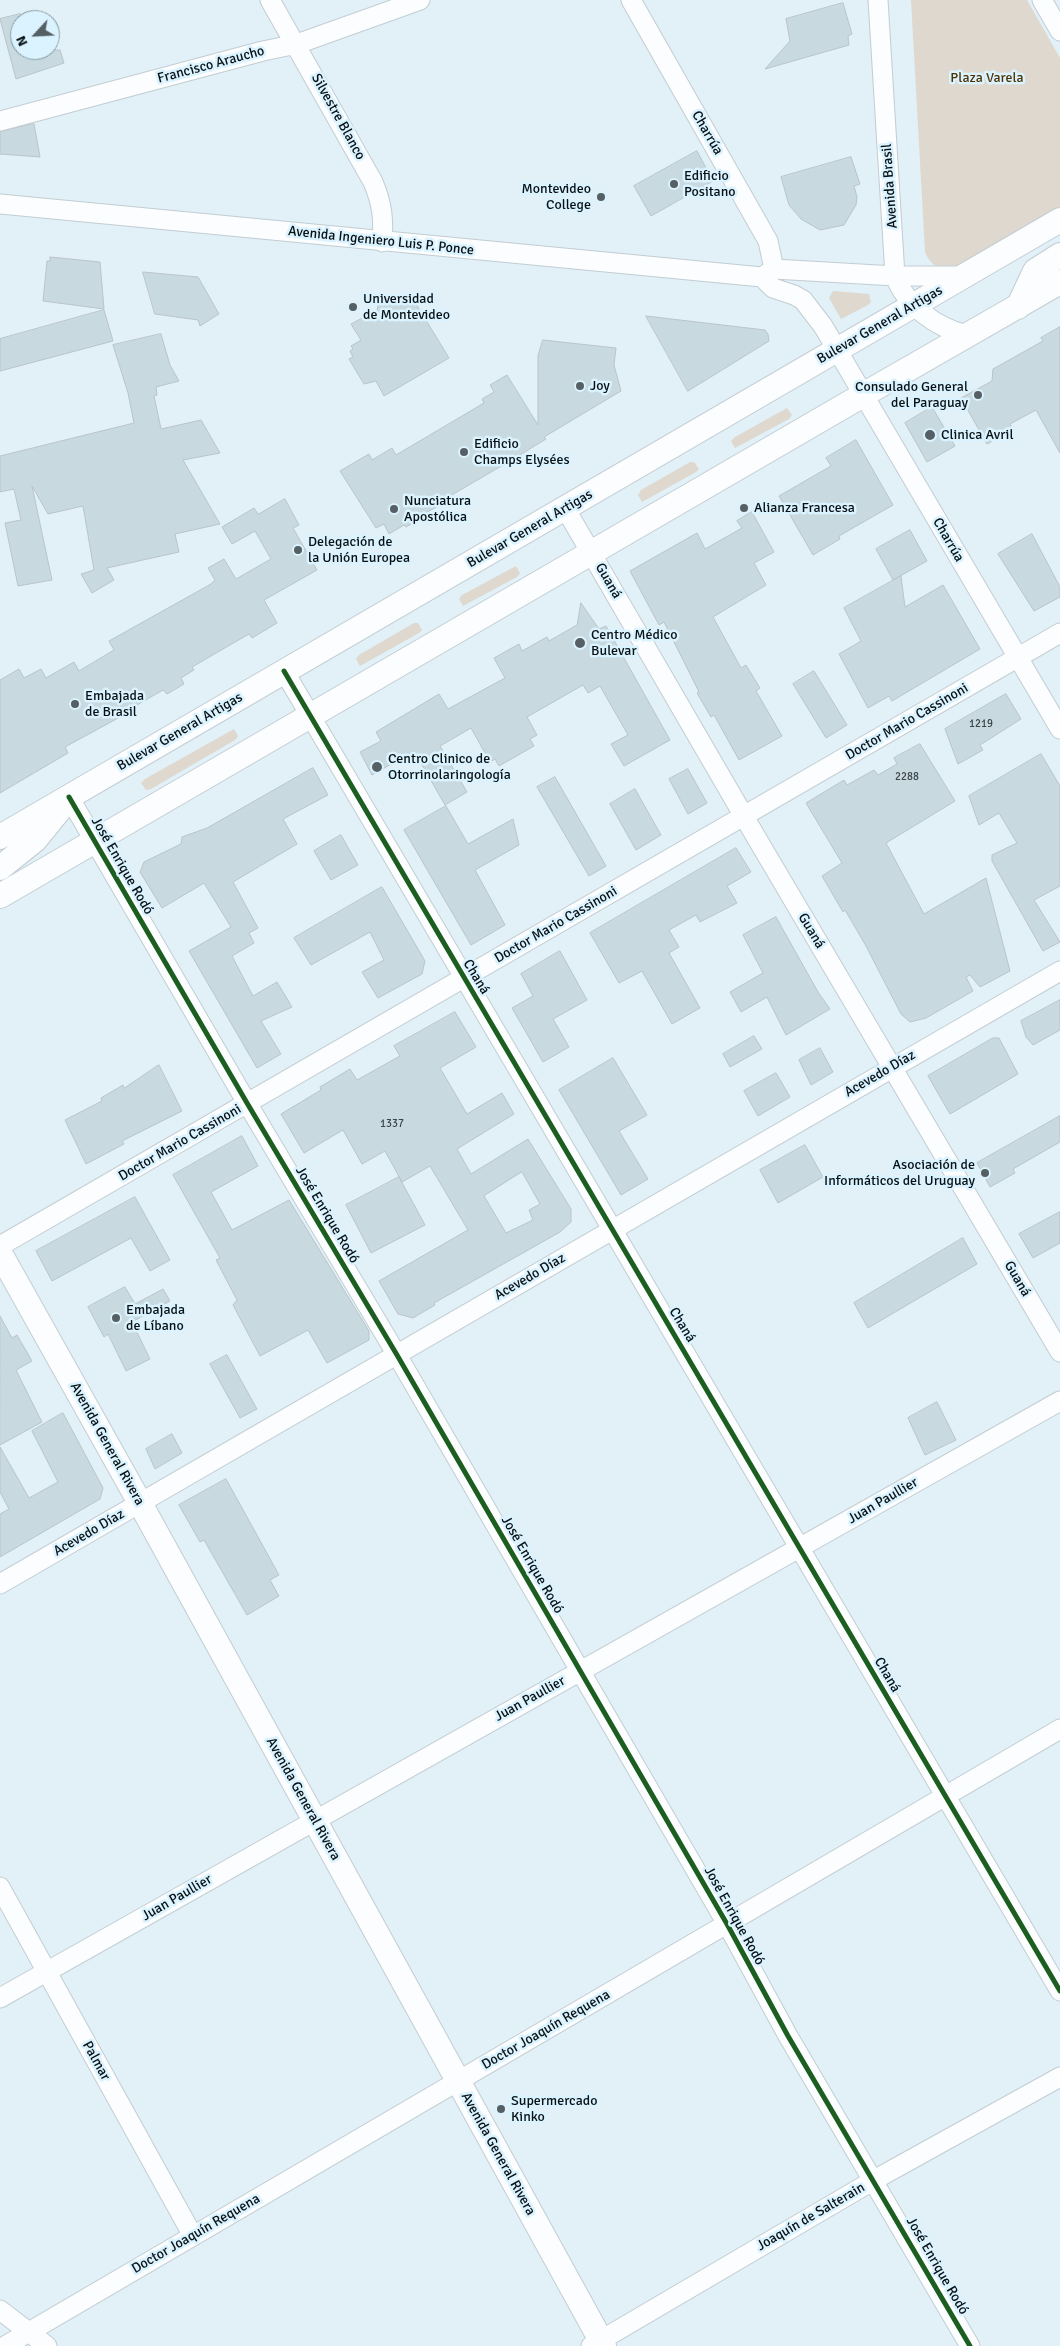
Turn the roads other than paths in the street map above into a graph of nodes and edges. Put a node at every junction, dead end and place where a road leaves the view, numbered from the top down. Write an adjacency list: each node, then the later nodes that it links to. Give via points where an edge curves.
1 (270, 0): 7 (street, Silvestre Blanco)
2 (420, 0): 7 (street, Francisco Araucho)
3 (631, 0): 13 (street, Charrúa, via 768,241)
4 (878, 0): 14 (street, Avenida Brasil)
5 (1042, 0): 6 (street)
6 (1060, 31)
7 (297, 44): 8 (street, Francisco Araucho); 11 (street, Silvestre Blanco, via 373,182 384,220)
8 (0, 121)
9 (0, 204): 11 (street, Avenida Ingeniero Luis P. Ponce)
10 (1060, 220): 15 (main road, Bulevar General Artigas)
11 (382, 242): 13 (street, Avenida Ingeniero Luis P. Ponce)
12 (1060, 255): 18 (main road, via 1034,271)
13 (768, 273): 14 (street, Avenida Ingeniero Luis P. Ponce); 20 (street, Avenida Ingeniero Luis P. Ponce, via 773,288 803,300)
14 (896, 276): 15 (street, Avenida Ingeniero Luis P. Ponce); 17 (street, Avenida Brasil, via 904,294)
15 (964, 276): 17 (main road, Bulevar General Artigas)
16 (1060, 282): 18 (main road)
17 (915, 306): 19 (street, Avenida Brasil, via 938,324); 20 (main road, Bulevar General Artigas)
18 (1018, 307): 19 (main road)
19 (966, 336): 21 (main road)
20 (837, 350): 21 (street, Charrúa); 22 (main road, Bulevar General Artigas)
21 (863, 395): 23 (main road); 25 (street, Charrúa)
22 (565, 508): 23 (street, Guaná); 26 (main road, Bulevar General Artigas)
23 (592, 553): 27 (main road); 30 (street, Guaná)
24 (1060, 633): 25 (street, Doctor Mario Cassinoni)
25 (1017, 658): 28 (street, Charrúa); 30 (street, Doctor Mario Cassinoni)
26 (284, 671): 27 (street, Chaná); 29 (main road, Bulevar General Artigas)
27 (311, 716): 32 (main road); 36 (street, Chaná)
28 (1060, 729)
29 (70, 797): 31 (main road, Bulevar General Artigas); 32 (street, José Enrique Rodó); 33 (main road, via 35,840)
30 (744, 816): 36 (street, Doctor Mario Cassinoni); 37 (street, Guaná)
31 (0, 837)
32 (94, 841): 34 (main road); 38 (street, José Enrique Rodó)
33 (0, 868)
34 (0, 896)
35 (1060, 971): 37 (street, Acevedo Díaz)
36 (464, 979): 38 (street, Doctor Mario Cassinoni); 39 (street, Chaná)
37 (893, 1067): 39 (street, Acevedo Díaz); 42 (street, Guaná)
38 (247, 1104): 40 (street, Doctor Mario Cassinoni); 43 (street, José Enrique Rodó)
39 (612, 1229): 43 (street, Acevedo Díaz); 46 (street, Chaná)
40 (0, 1246)
41 (0, 1254): 45 (main road, Avenida General Rivera)
42 (1060, 1352)
43 (397, 1355): 45 (street, Acevedo Díaz); 48 (street, José Enrique Rodó)
44 (1060, 1401): 46 (street, Juan Paullier)
45 (140, 1503): 47 (street, Acevedo Díaz); 51 (main road, Avenida General Rivera)
46 (800, 1548): 48 (street, Juan Paullier); 50 (street, Chaná)
47 (0, 1584)
48 (580, 1671): 51 (street, Juan Paullier); 53 (street, José Enrique Rodó)
49 (1060, 1729): 50 (street, Doctor Joaquín Requena)
50 (944, 1796): 53 (street, Doctor Joaquín Requena); 55 (street, Chaná)
51 (315, 1820): 54 (street, Juan Paullier); 58 (main road, Avenida General Rivera)
52 (0, 1887): 54 (street, Palmar)
53 (727, 1924): 58 (street, Doctor Joaquín Requena); 59 (street, José Enrique Rodó, via 788,2036)
54 (47, 1972): 56 (street, Juan Paullier); 60 (street, Palmar)
55 (1060, 1991)
56 (0, 1998)
57 (1060, 2077): 59 (street, Joaquín de Salterain)
58 (458, 2081): 60 (street, Doctor Joaquín Requena); 63 (main road, Avenida General Rivera)
59 (874, 2180): 63 (street, Joaquín de Salterain); 66 (street, José Enrique Rodó)
60 (193, 2236): 62 (street, Doctor Joaquín Requena)
61 (0, 2310): 62 (street)
62 (29, 2332): 64 (street, Doctor Joaquín Requena); 65 (street)
63 (598, 2344)
64 (5, 2346)
65 (47, 2346)
66 (970, 2346)

